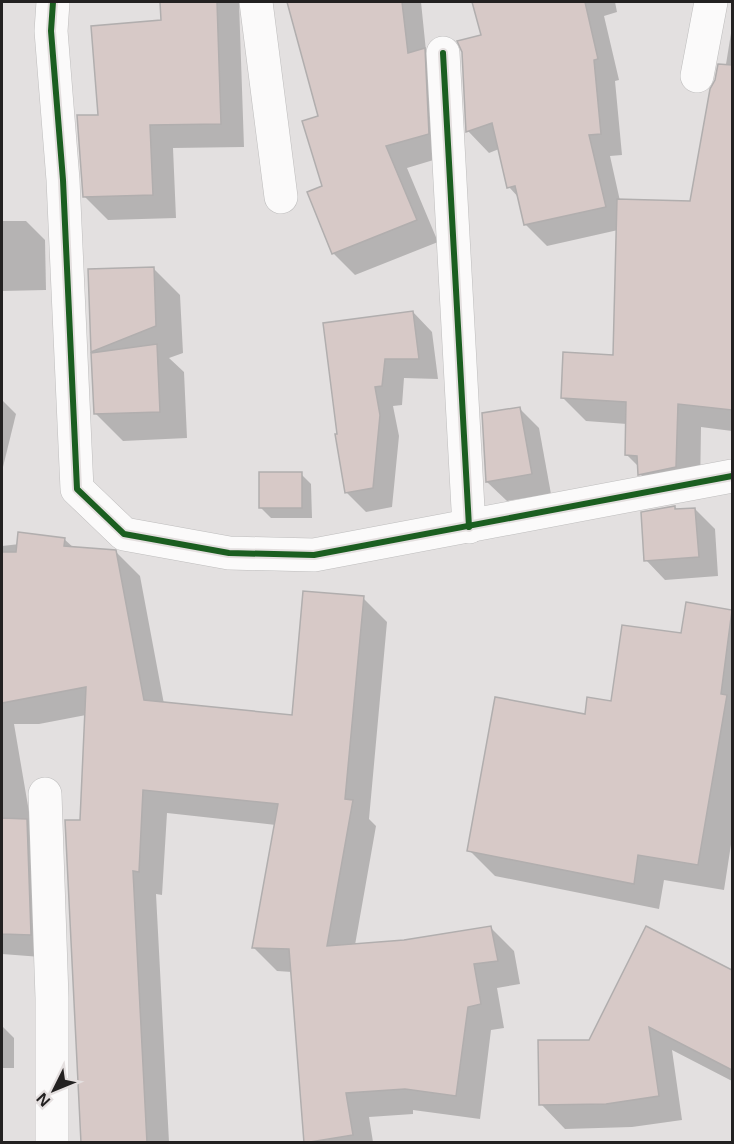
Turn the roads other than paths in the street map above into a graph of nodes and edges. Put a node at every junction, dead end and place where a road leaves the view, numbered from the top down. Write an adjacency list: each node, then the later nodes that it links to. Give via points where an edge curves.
1 (53, 2): 8 (street, via 51,31 63,180 77,489 124,534 229,552 314,555)
2 (256, 2): 6 (street)
3 (711, 2): 5 (street)
4 (443, 53): 8 (street)
5 (697, 76)
6 (281, 197)
7 (732, 476): 8 (street)
8 (470, 527)
9 (45, 794): 10 (street)
10 (52, 1143)

